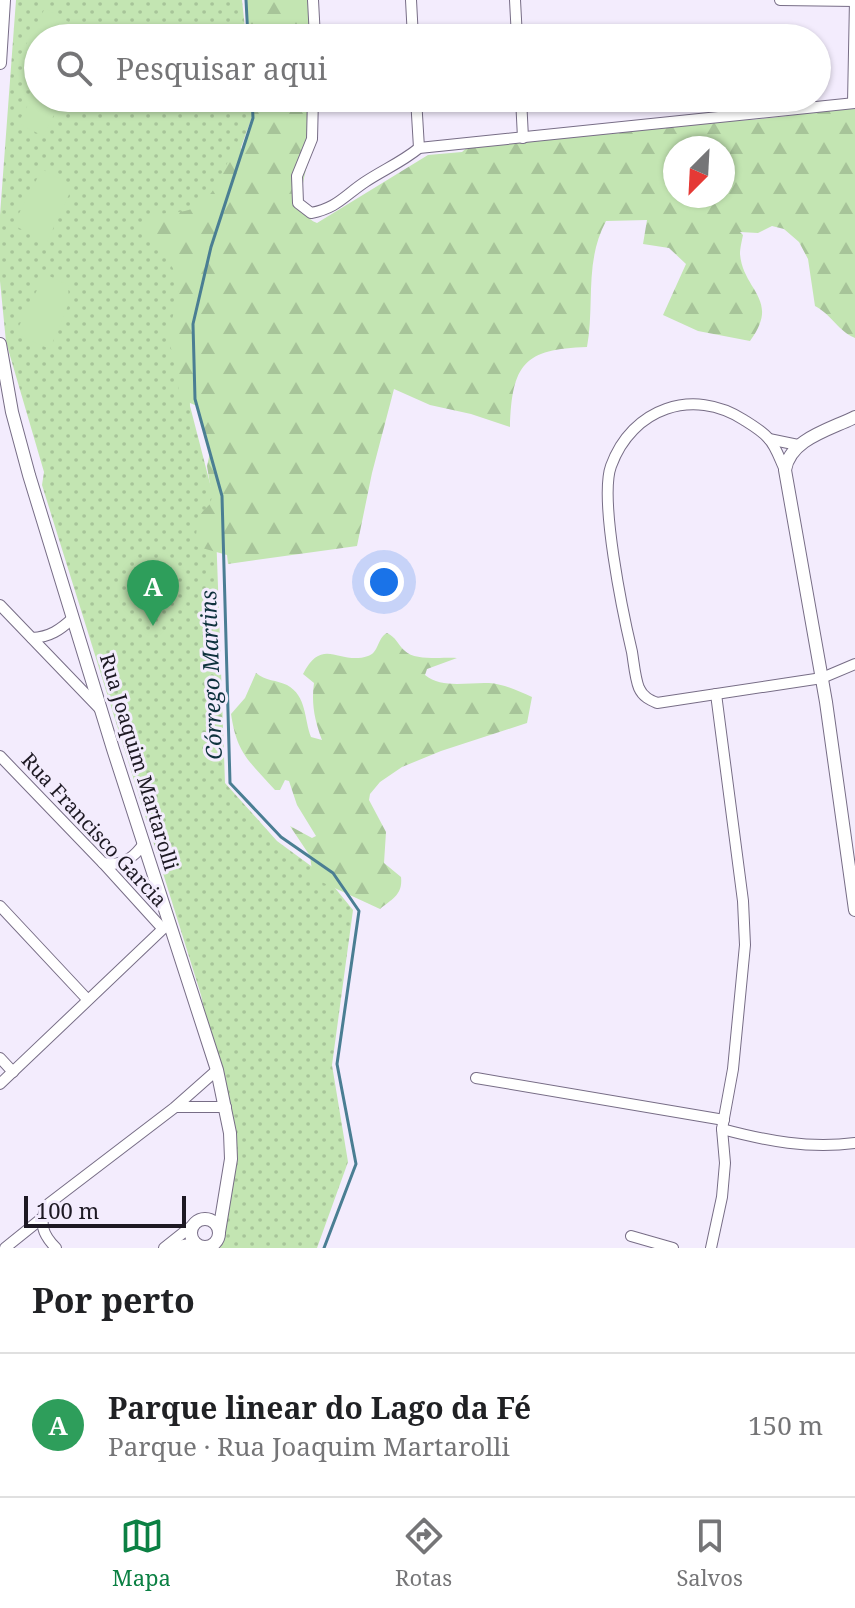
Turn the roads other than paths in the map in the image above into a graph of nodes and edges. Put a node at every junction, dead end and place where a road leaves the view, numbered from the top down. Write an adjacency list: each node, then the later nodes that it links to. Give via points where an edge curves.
1 (4, 0): 10 (street)
2 (313, 0): 7 (street)
3 (411, 0): 8 (street)
4 (515, 0): 9 (street)
5 (780, 0): 6 (street)
6 (855, 1): 11 (street)
7 (314, 24)
8 (412, 24)
9 (516, 24)
10 (0, 63)
11 (854, 103): 12 (street)
12 (831, 105)
13 (313, 112): 18 (street, via 312,139 297,176 298,203 311,213 329,209)
14 (417, 112): 18 (street)
15 (522, 112): 17 (street)
16 (769, 112): 17 (street)
17 (523, 138): 18 (street)
18 (419, 148)
19 (0, 344): 25 (street, Rua Joaquim Martarolli, via 16,425)
20 (855, 417): 22 (street)
21 (769, 439): 22 (street); 23 (street); 29 (street, via 722,408 688,404 653,412 633,430 610,467 607,492 616,564 639,688 657,703)
22 (794, 449): 23 (street)
23 (785, 470): 28 (street)
24 (0, 605): 26 (street)
25 (73, 618): 26 (street, via 61,630); 30 (street, Rua Joaquim Martarolli)
26 (32, 638): 30 (street)
27 (855, 664): 28 (street)
28 (822, 678): 29 (street); 35 (street)
29 (716, 694): 45 (street, via 745,945)
30 (102, 710): 32 (street, Rua Joaquim Martarolli)
31 (2, 761): 33 (street, Rua Francisco Garcia)
32 (144, 843): 33 (street, via 120,863); 36 (street, Rua Joaquim Martarolli)
33 (103, 863): 36 (street, Rua Francisco Garcia)
34 (0, 906): 37 (street)
35 (855, 910)
36 (165, 926): 37 (street); 39 (street, Rua Joaquim Martarolli)
37 (87, 999): 40 (street)
38 (0, 1058): 40 (street)
39 (217, 1070): 43 (street, Rua Joaquim Martarolli); 44 (street)
40 (13, 1072): 42 (street)
41 (476, 1078): 45 (street)
42 (0, 1084)
43 (226, 1107): 44 (street); 47 (street, Rua Joaquim Martarolli, via 231,1159)
44 (174, 1108): 48 (street, via 47,1205)
45 (723, 1124): 46 (street, via 765,1141); 59 (street, via 722,1197)
46 (855, 1143)
47 (227, 1192): 49 (street); 51 (street, Rua Joaquim Martarolli)
48 (41, 1219): 54 (street); 55 (street, via 45,1237)
49 (206, 1219): 50 (street); 51 (street)
50 (193, 1225): 53 (street); 56 (street)
51 (219, 1232): 57 (street)
52 (631, 1236): 58 (street)
53 (195, 1243): 56 (street); 57 (street)
54 (5, 1248)
55 (56, 1248)
56 (166, 1248)
57 (208, 1248)
58 (673, 1248)
59 (711, 1248)

